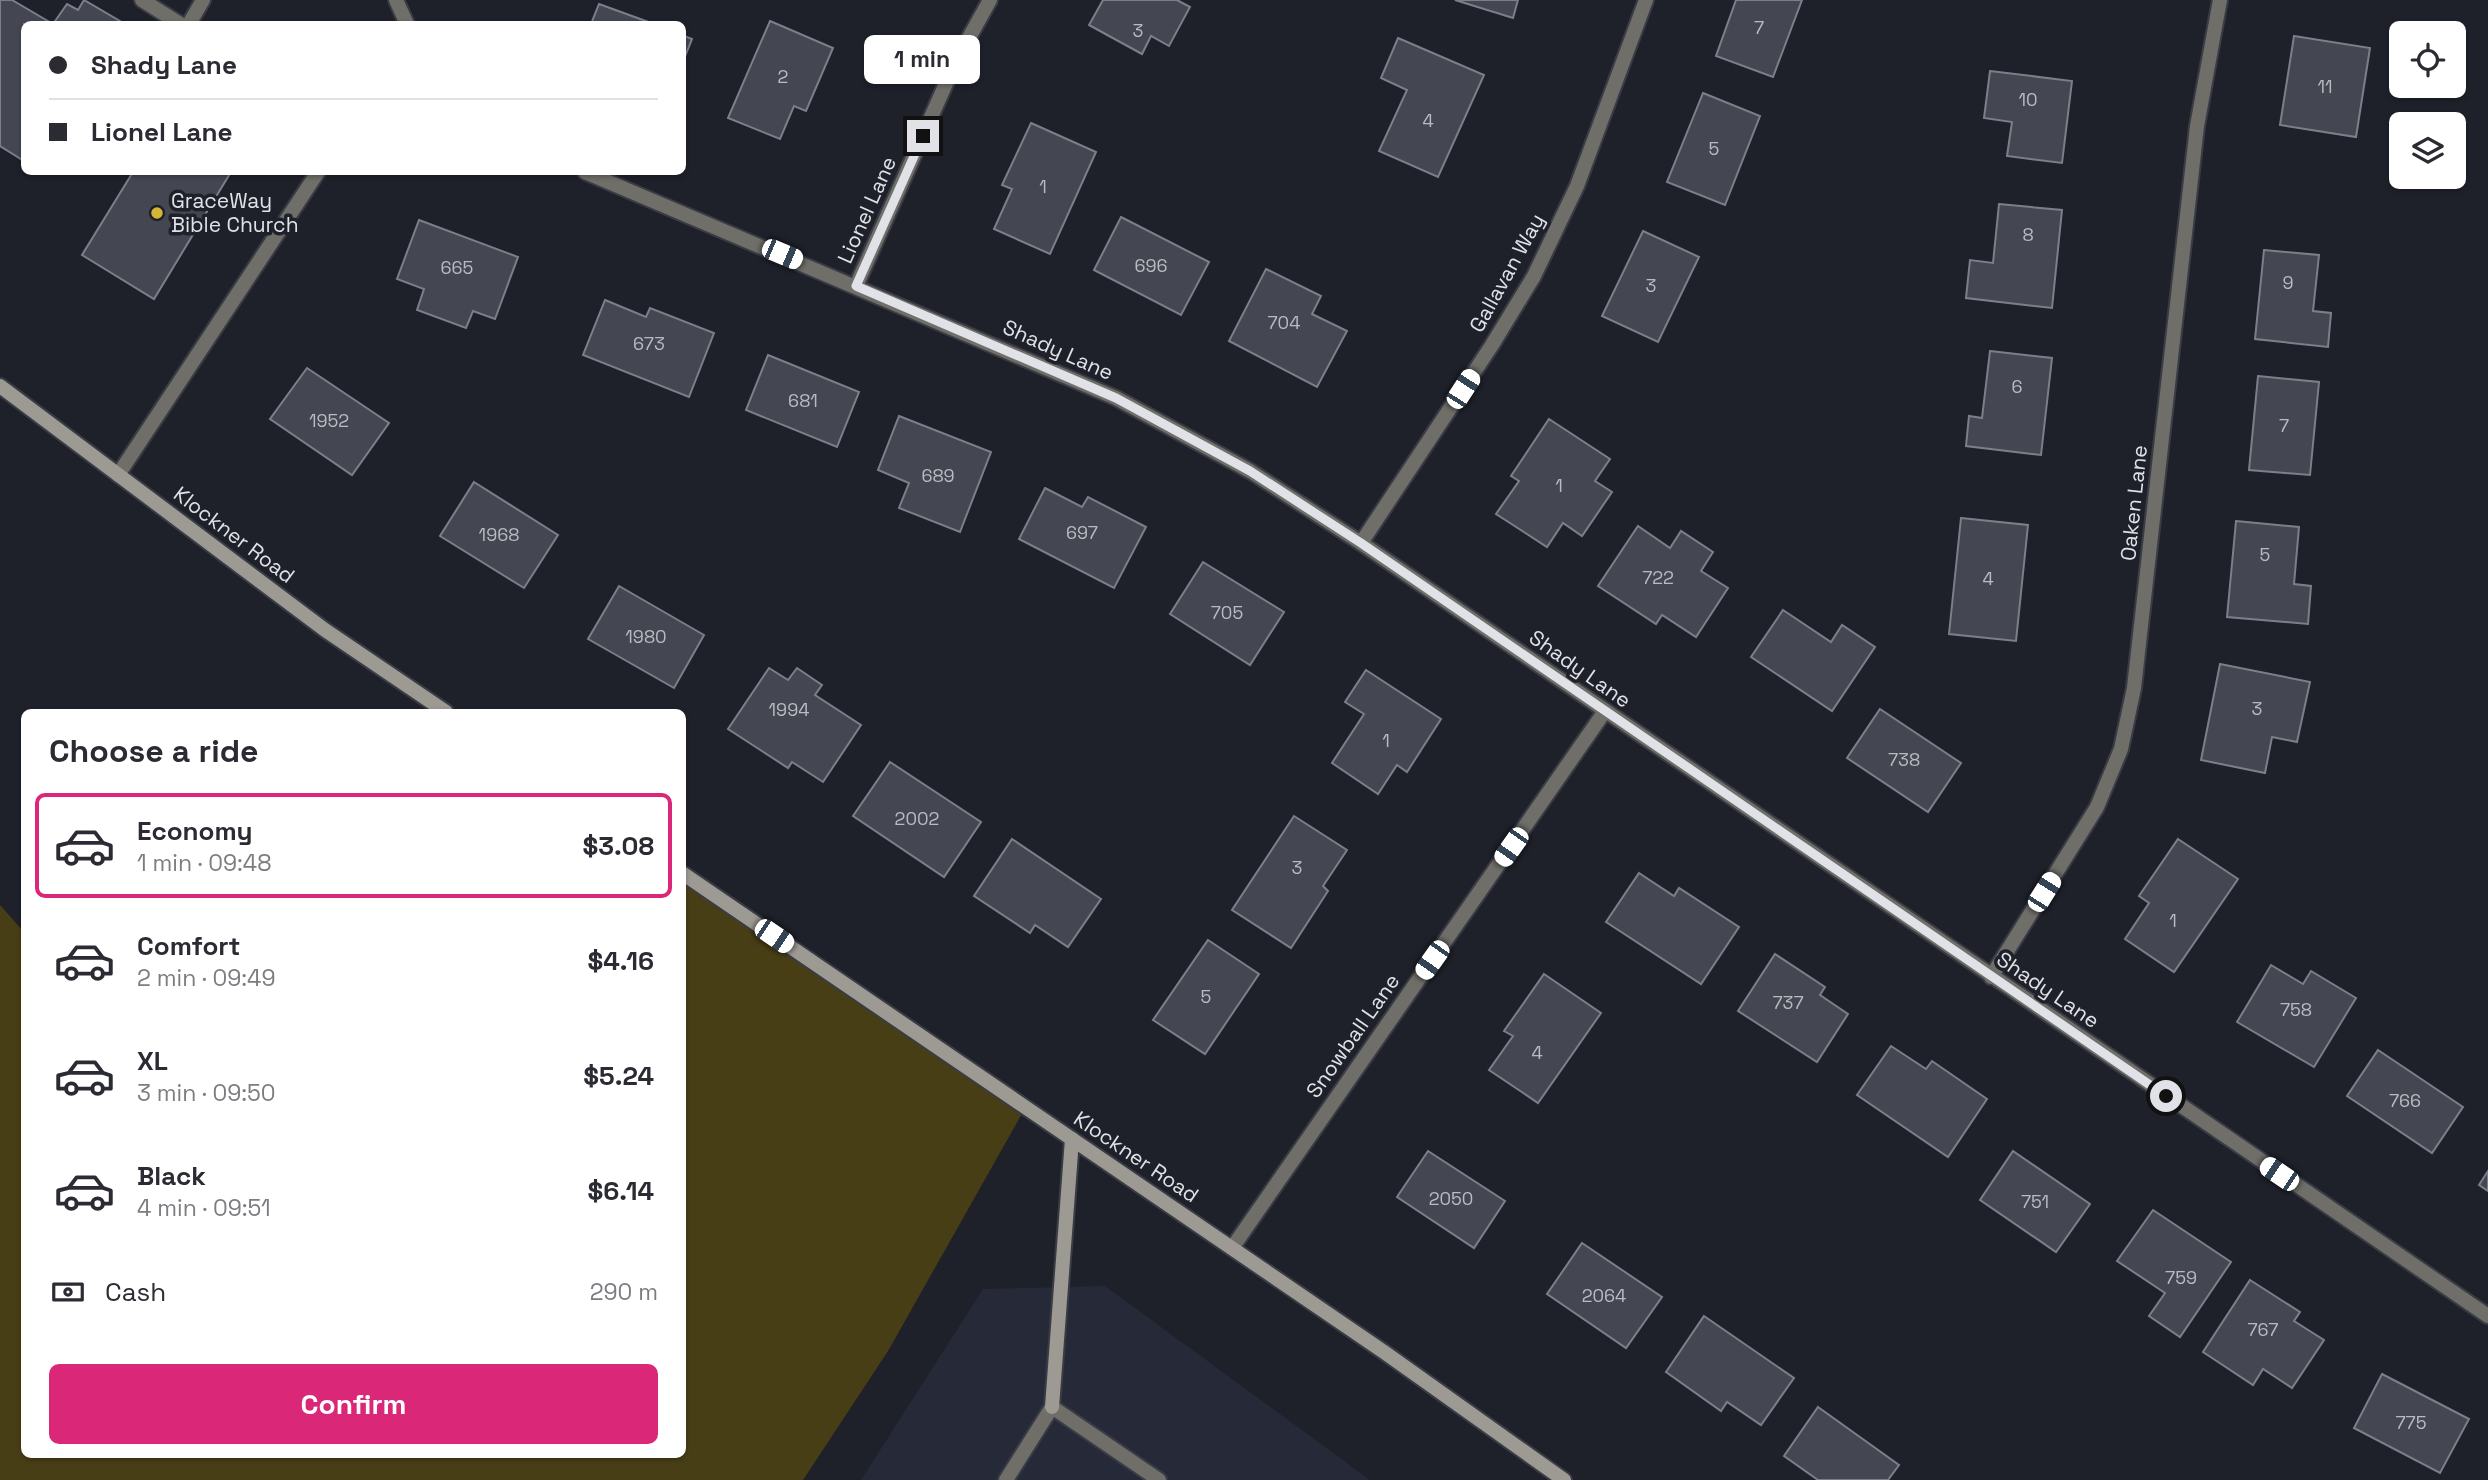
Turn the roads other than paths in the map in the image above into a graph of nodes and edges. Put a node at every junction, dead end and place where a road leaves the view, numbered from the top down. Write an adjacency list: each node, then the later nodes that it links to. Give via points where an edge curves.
1 (142, 0): 7 (street)
2 (203, 0): 8 (street)
3 (396, 0): 9 (street)
4 (990, 0): 12 (street, Lionel Lane, via 956,61)
5 (1646, 0): 15 (street, Gallavan Way, via 1577,186 1534,276)
6 (2220, 0): 19 (street, Oaken Lane, via 2197,126 2134,688 2121,749 2097,807)
7 (175, 21)
8 (191, 21)
9 (406, 21)
10 (316, 175): 14 (street)
11 (591, 175): 12 (street, Shady Lane)
12 (856, 286): 15 (street, Shady Lane, via 1116,398 1250,471)
13 (0, 386): 14 (main road, Klockner Road)
14 (118, 475): 16 (main road, Klockner Road, via 325,629)
15 (1361, 543): 17 (street, Shady Lane)
16 (442, 709)
17 (1605, 711): 19 (street, Shady Lane); 21 (street, Snowball Lane)
18 (686, 876): 20 (main road, Klockner Road)
19 (1991, 977): 22 (street, Shady Lane)
20 (1072, 1139): 21 (main road, Klockner Road); 23 (main road)
21 (1232, 1248): 26 (main road, Klockner Road)
22 (2488, 1316)
23 (1052, 1407): 24 (street); 25 (street)
24 (1006, 1480)
25 (1159, 1480)
26 (1564, 1480)

